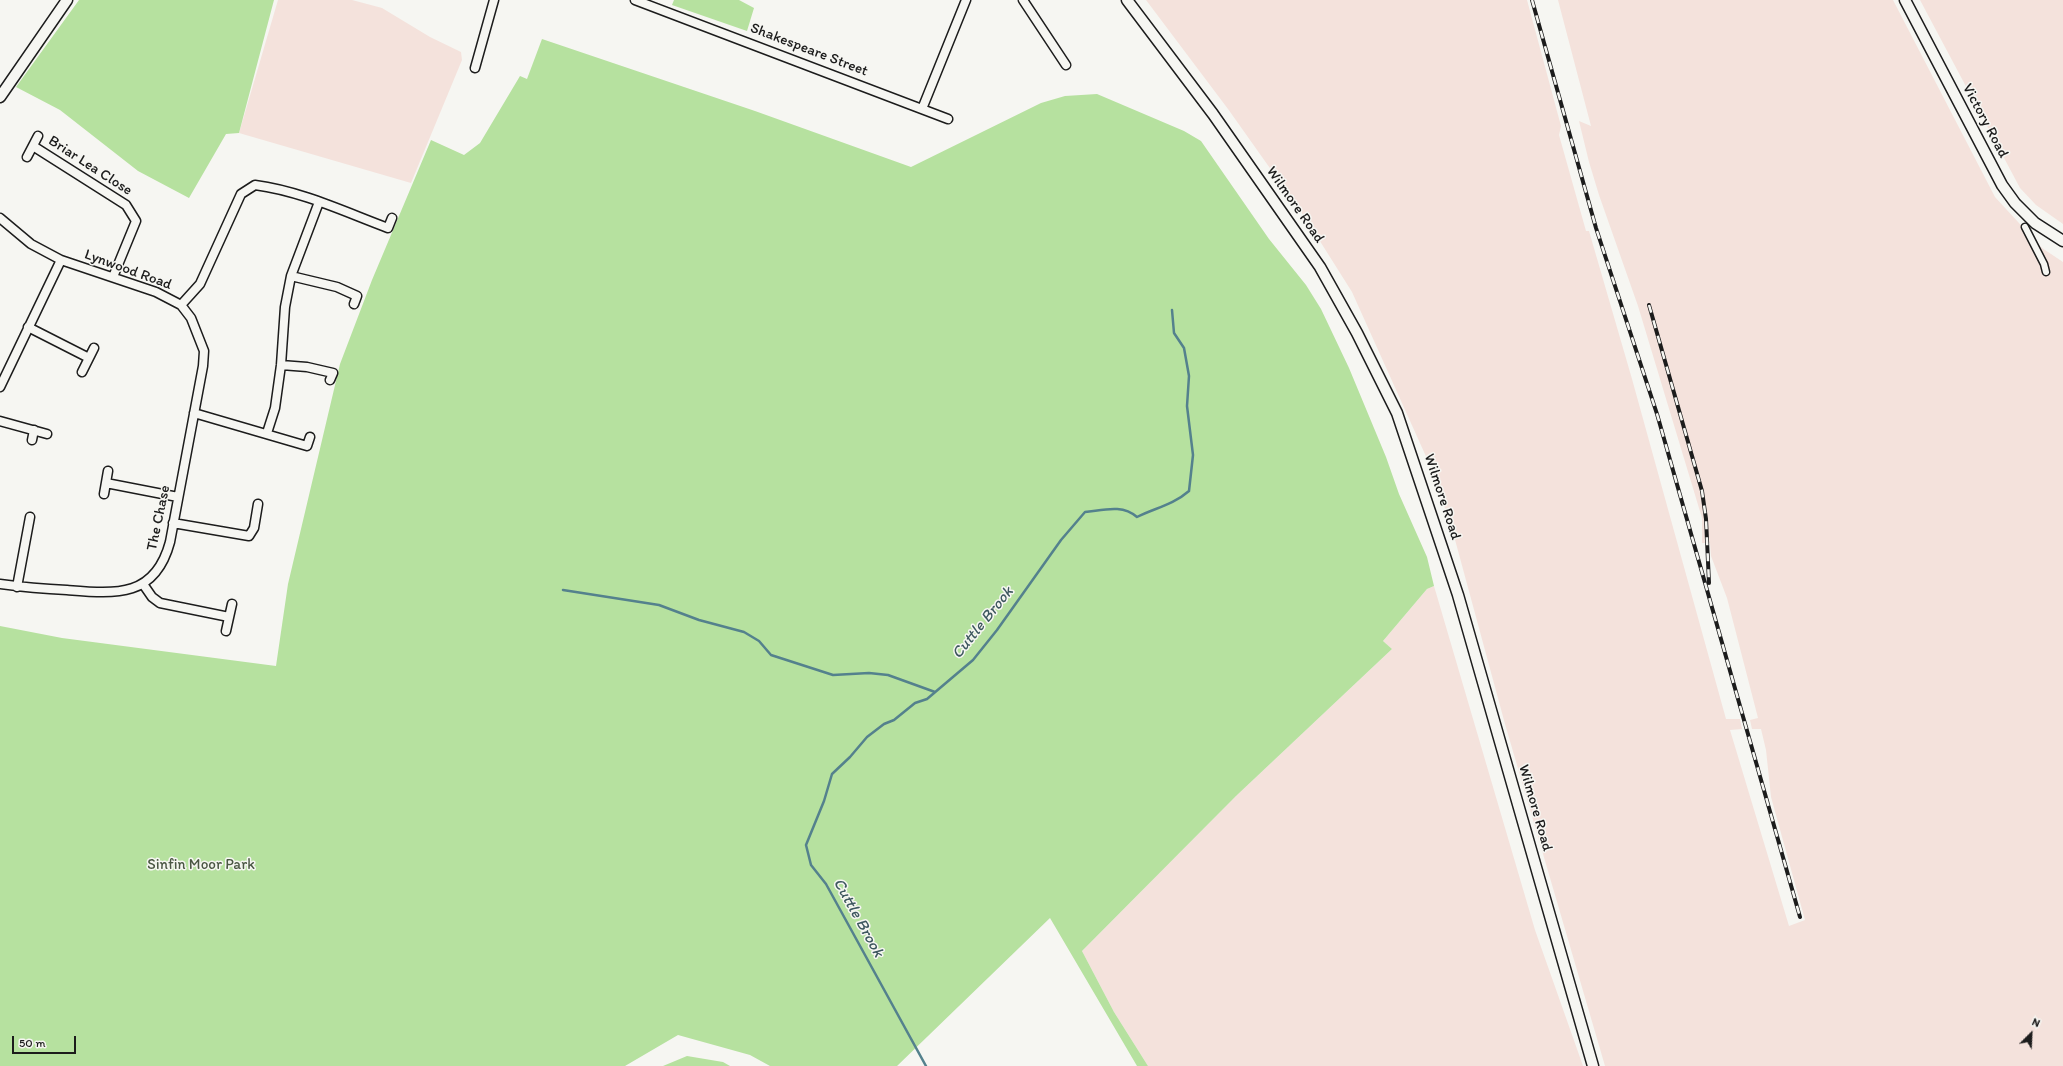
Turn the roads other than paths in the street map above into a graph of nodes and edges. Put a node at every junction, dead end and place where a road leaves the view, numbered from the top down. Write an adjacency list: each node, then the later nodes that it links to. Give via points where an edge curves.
1 (67, 0): 12 (street)
2 (494, 0): 11 (street)
3 (635, 0): 9 (street, Shakespeare Street)
4 (663, 0): 9 (street)
5 (966, 0): 13 (street)
6 (1023, 0): 10 (street)
7 (1127, 0): 57 (street, Wilmore Road, via 1213,114 1320,267 1397,413 1460,602)
8 (1905, 0): 22 (street, Victory Road, via 2002,185 2035,223)
9 (660, 8): 13 (street, Shakespeare Street)
10 (1066, 65)
11 (475, 68)
12 (0, 97)
13 (922, 109): 14 (street, Shakespeare Street)
14 (948, 119)
15 (38, 136): 16 (street, Briar Lea Close)
16 (33, 146): 17 (street, Briar Lea Close); 26 (street, Briar Lea Close, via 130,209 136,222)
17 (27, 156)
18 (319, 202): 20 (street, via 388,228); 25 (street); 28 (street, via 273,187 256,185 242,194 200,284)
19 (0, 218): 23 (street, Lynwood Road, via 31,244)
20 (392, 218)
21 (2025, 227): 24 (street)
22 (2062, 240)
23 (61, 260): 26 (street, Lynwood Road); 29 (street)
24 (2046, 272)
25 (291, 276): 27 (street, via 337,287 357,296); 32 (street, via 285,307)
26 (113, 277): 28 (street, Lynwood Road, via 156,292)
27 (354, 304)
28 (181, 306): 36 (street, Lynwood Road, via 191,318 204,351)
29 (28, 327): 31 (street); 35 (street)
30 (94, 348): 31 (street)
31 (90, 358): 33 (street)
32 (281, 365): 34 (street, via 333,373); 40 (street, via 275,408)
33 (82, 372)
34 (330, 380)
35 (0, 387)
36 (197, 403): 37 (street, The Chase)
37 (194, 413): 40 (street); 47 (street, The Chase)
38 (0, 421): 39 (street)
39 (34, 430): 41 (street); 43 (street)
40 (267, 433): 42 (street, via 307,446)
41 (47, 434)
42 (310, 437)
43 (32, 440)
44 (108, 471): 45 (street)
45 (106, 483): 46 (street); 47 (street)
46 (104, 494)
47 (178, 497): 50 (street, The Chase)
48 (258, 504): 50 (street, via 254,528 249,536)
49 (30, 517): 53 (street)
50 (173, 523): 52 (street, The Chase, via 166,559 156,573)
51 (0, 584): 53 (street, The Chase)
52 (143, 584): 53 (street, The Chase, via 123,592 99,593); 55 (street, via 160,603)
53 (17, 587)
54 (232, 604): 55 (street)
55 (229, 617): 56 (street)
56 (226, 630)
57 (1593, 1066)

